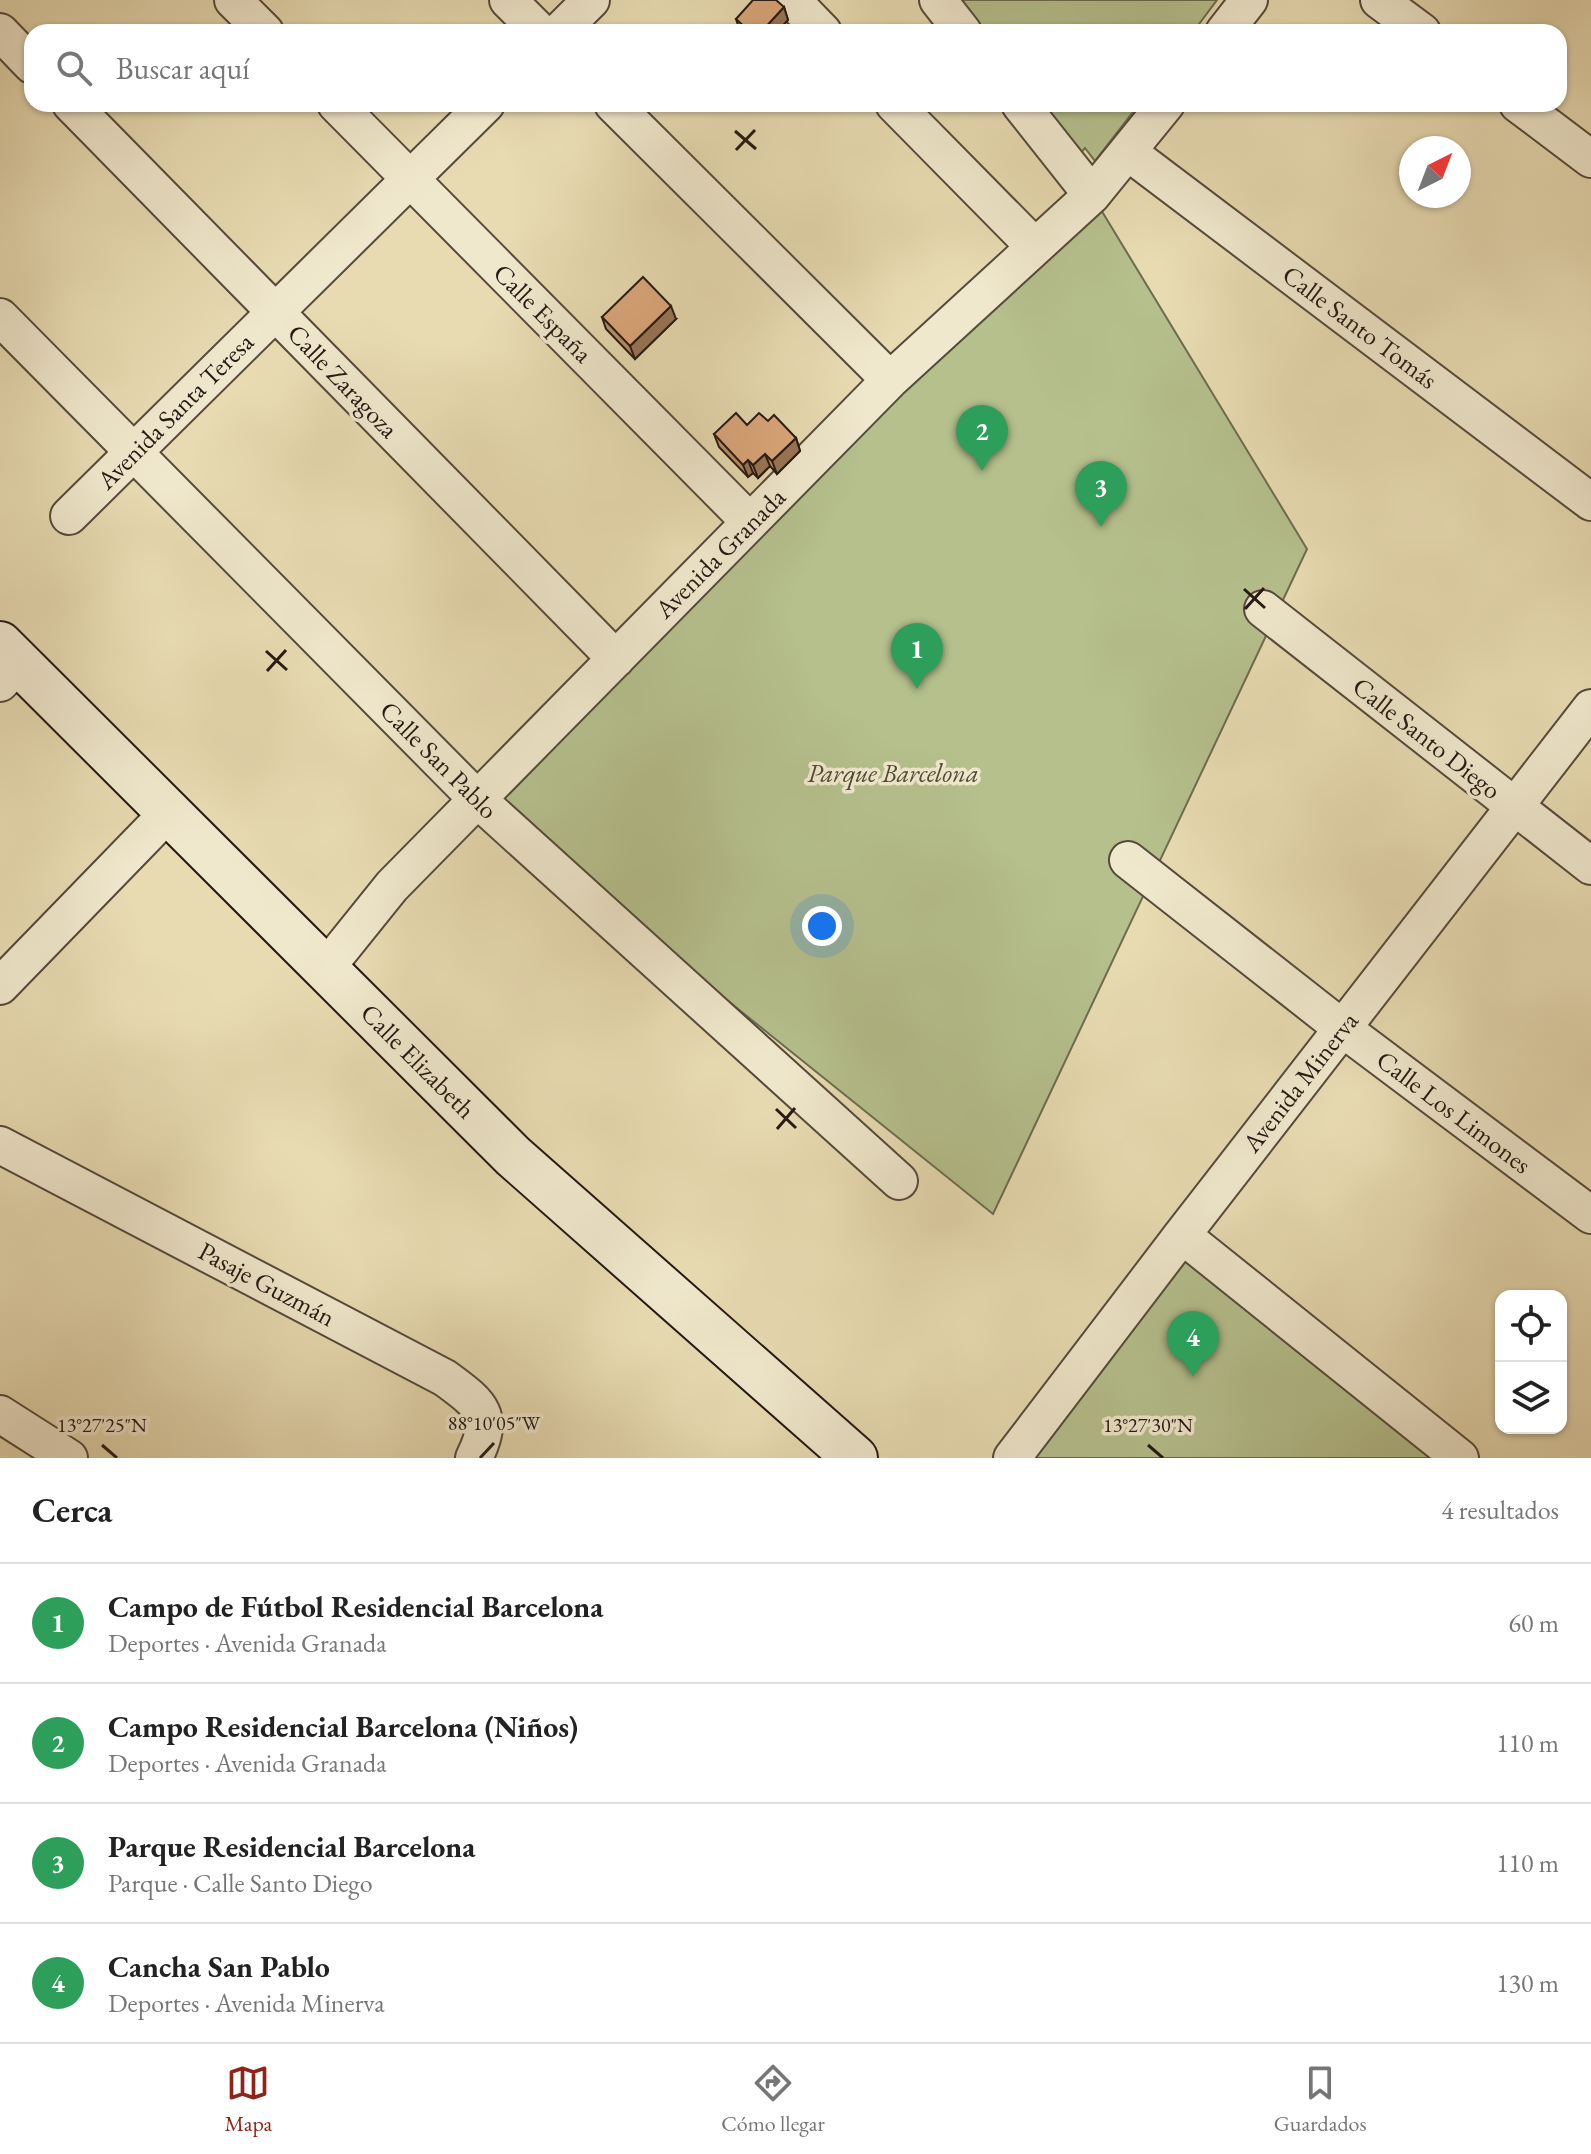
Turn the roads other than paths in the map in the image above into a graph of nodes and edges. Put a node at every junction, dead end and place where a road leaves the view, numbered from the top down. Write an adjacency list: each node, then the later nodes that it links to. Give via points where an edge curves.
1 (233, 0): 8 (street)
2 (508, 0): 9 (street)
3 (591, 0): 10 (street)
4 (792, 0): 11 (street)
5 (938, 0): 12 (street)
6 (1249, 0): 13 (street)
7 (1379, 0): 14 (street)
8 (257, 24)
9 (532, 24)
10 (567, 24)
11 (815, 24)
12 (957, 24)
13 (1230, 24)
14 (1411, 24)
15 (0, 32): 16 (street)
16 (24, 57)
17 (79, 112): 30 (street, Calle Zaragoza)
18 (344, 112): 27 (street, Calle España)
19 (478, 112): 27 (street, Avenida Santa Teresa)
20 (621, 112): 32 (street)
21 (902, 112): 29 (street)
22 (1026, 112): 28 (street)
23 (1160, 112): 25 (street, Avenida Granada)
24 (1529, 112): 26 (street)
25 (1128, 152): 28 (street, Avenida Granada); 34 (street, Calle Santo Tomás)
26 (1591, 159)
27 (410, 179): 30 (street, Avenida Santa Teresa); 36 (street, Calle España)
28 (1092, 195): 29 (street, Avenida Granada)
29 (1034, 246): 32 (street, Avenida Granada)
30 (275, 312): 33 (street, Avenida Santa Teresa); 38 (street, Calle Zaragoza)
31 (0, 317): 33 (street, Calle San Pablo)
32 (890, 380): 36 (street, Avenida Granada)
33 (134, 452): 35 (street, Avenida Santa Teresa); 41 (street, Calle San Pablo)
34 (1591, 502)
35 (69, 516)
36 (750, 522): 38 (street, Avenida Granada)
37 (1263, 609): 42 (street, Calle Santo Diego)
38 (616, 659): 41 (street, Avenida Granada)
39 (6, 664): 43 (street, Calle Elizabeth)
40 (1591, 708): 42 (street, Avenida Minerva)
41 (477, 799): 46 (street, Avenida Granada, via 392,886); 50 (street, Calle San Pablo)
42 (1516, 807): 45 (street, Calle Santo Diego); 48 (street, Avenida Minerva)
43 (168, 813): 46 (street, Calle Elizabeth); 47 (street)
44 (1128, 860): 48 (street, Calle Los Limones)
45 (1591, 866)
46 (326, 968): 56 (street, Calle Elizabeth, via 513,1156)
47 (0, 986)
48 (1342, 1028): 51 (street, Calle Los Limones); 52 (street, Avenida Minerva)
49 (0, 1145): 55 (street, Pasaje Guzmán, via 445,1378 475,1401 484,1418 485,1437)
50 (899, 1181)
51 (1591, 1215)
52 (1182, 1235): 57 (street, Avenida Minerva); 58 (street)
53 (0, 1414): 54 (street)
54 (69, 1458)
55 (474, 1458)
56 (855, 1458)
57 (1012, 1458)
58 (1460, 1458)

